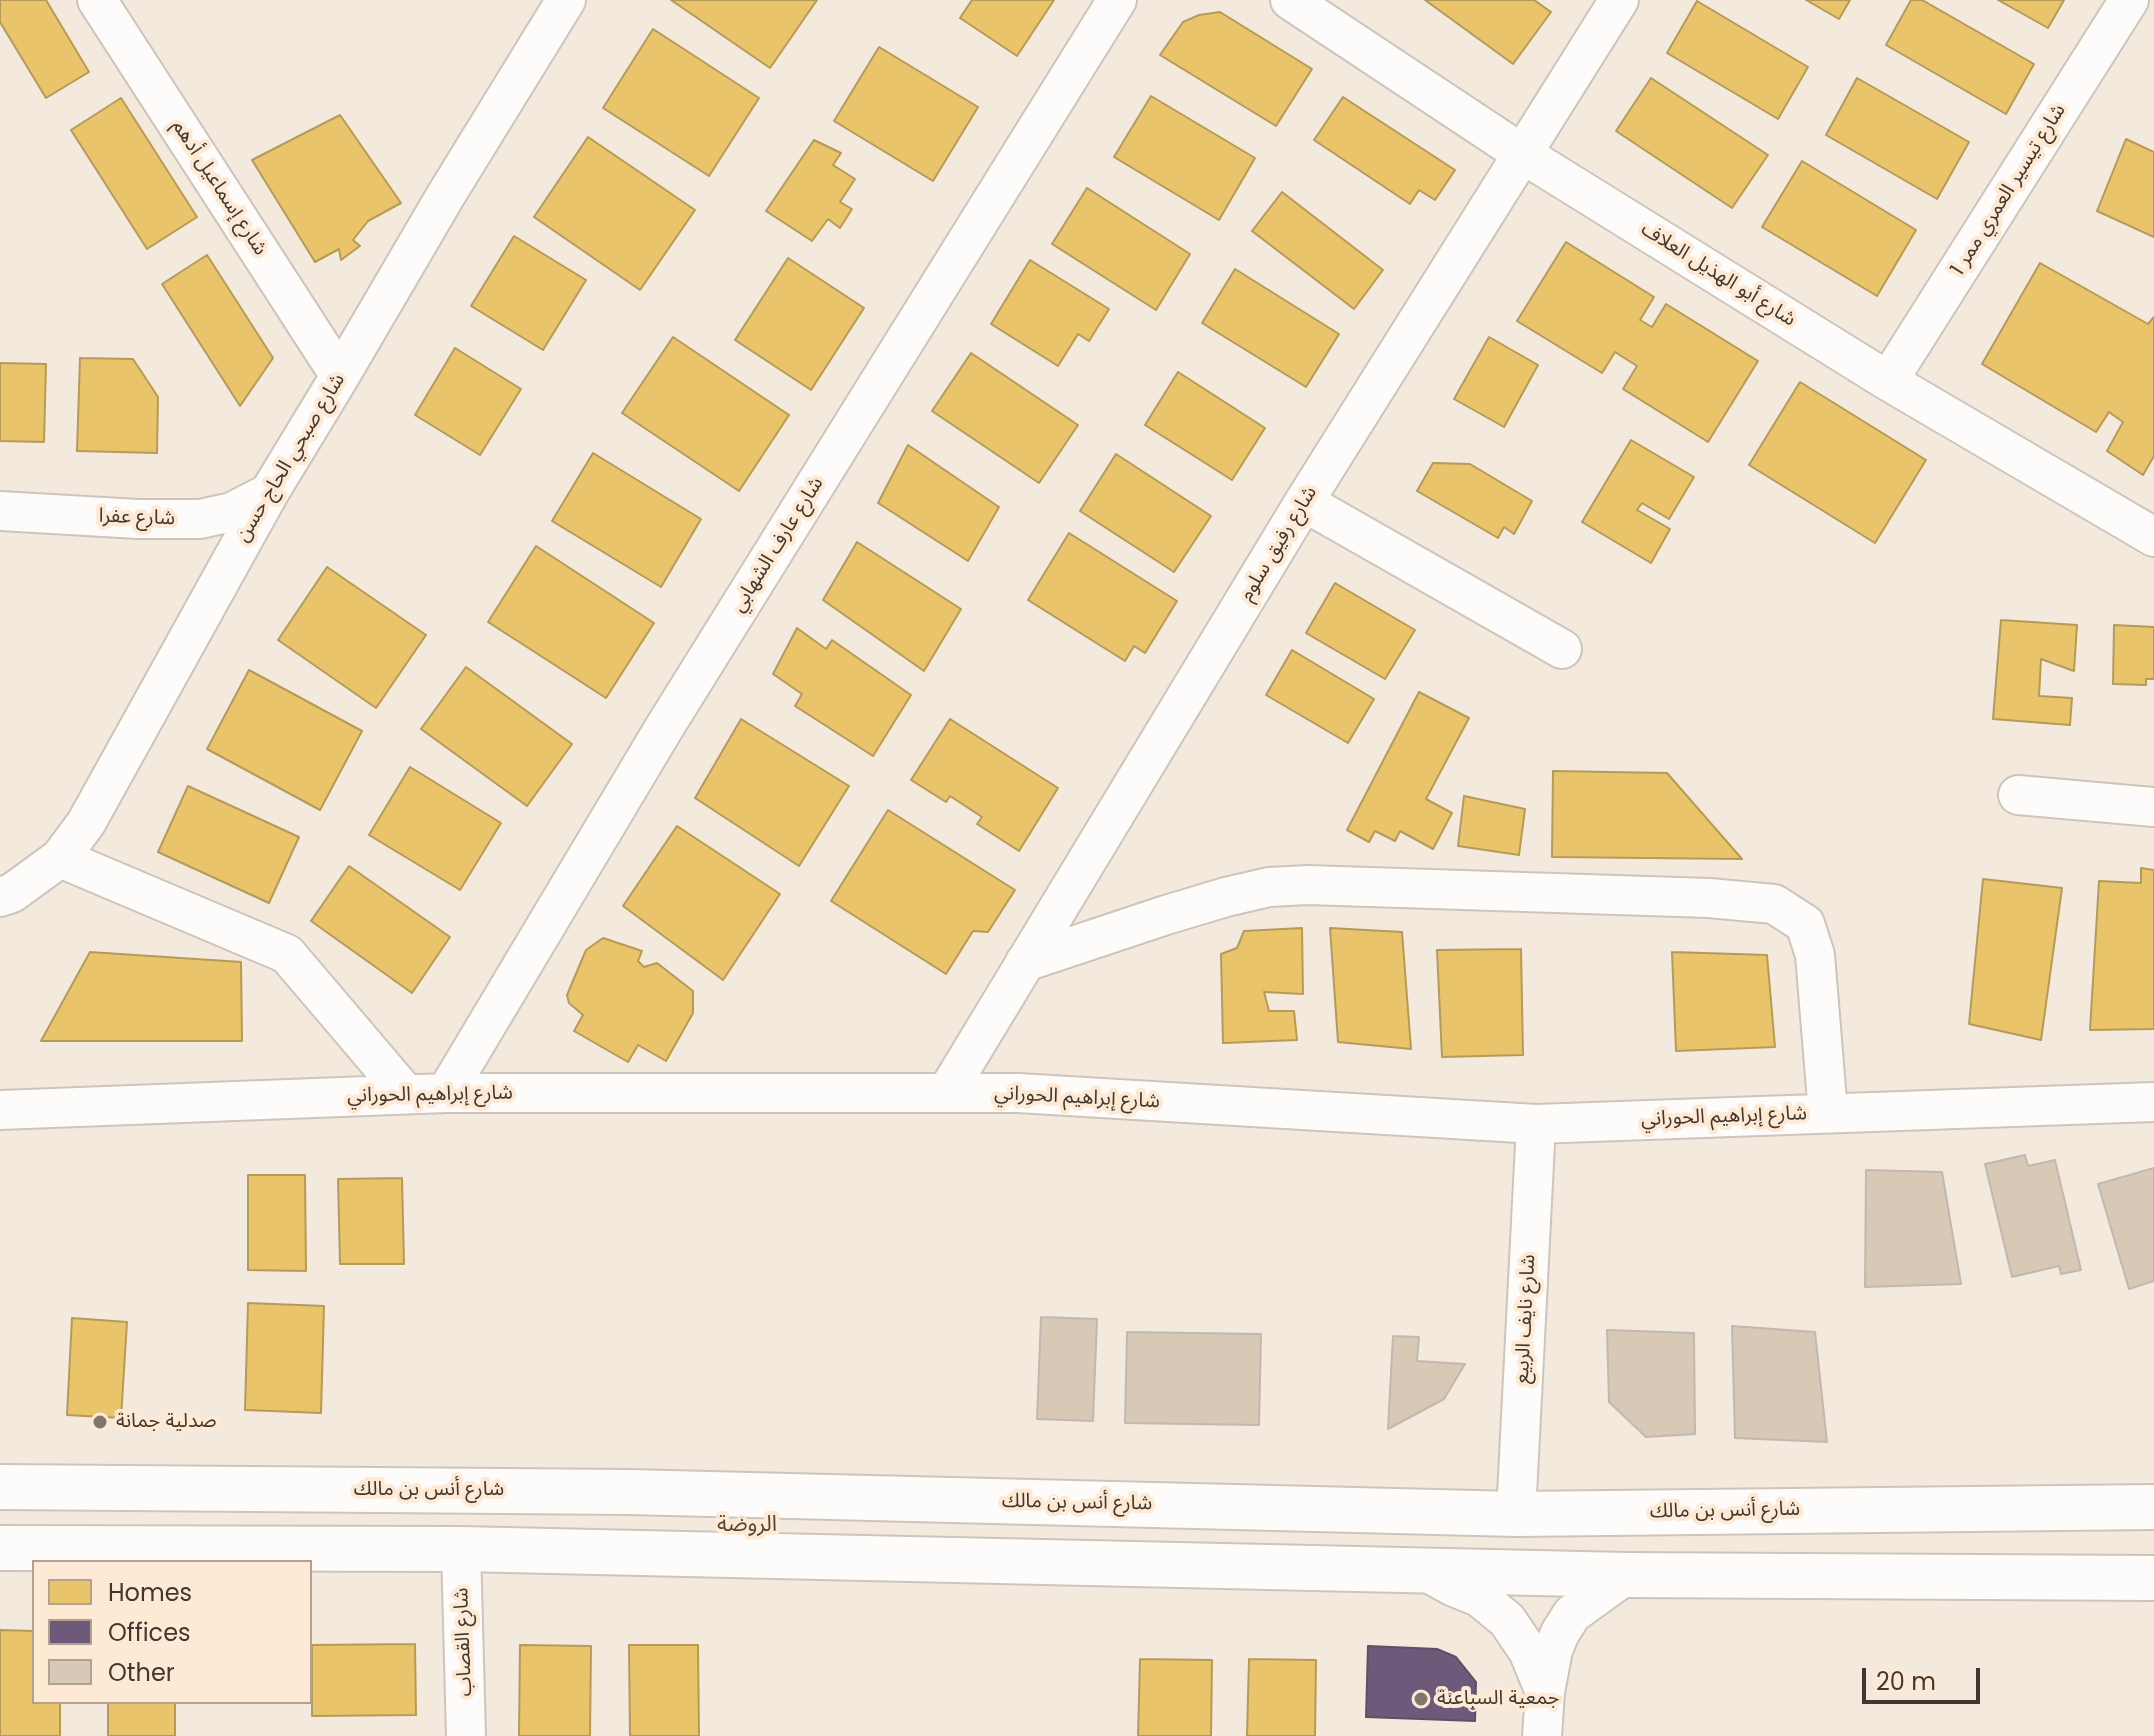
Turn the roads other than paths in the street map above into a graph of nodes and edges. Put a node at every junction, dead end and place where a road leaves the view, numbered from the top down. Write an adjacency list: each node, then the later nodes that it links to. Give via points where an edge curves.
1 (97, 0): 8 (street, شارع إسماعيل أدهم)
2 (566, 0): 8 (street, شارع صبحي الحاج حسن)
3 (1117, 0): 21 (street, شارع عارف الشهابي, via 664,728)
4 (1290, 0): 7 (street, شارع أبو الهذيل العلاف)
5 (1619, 0): 7 (street, شارع رفيق سلوم)
6 (2129, 0): 9 (street, شارع تيسير العمري ممر 1)
7 (1521, 153): 9 (street, شارع أبو الهذيل العلاف); 11 (street, شارع رفيق سلوم)
8 (340, 376): 10 (street, شارع صبحي الحاج حسن)
9 (1888, 381): 13 (street, شارع أبو الهذيل العلاف)
10 (269, 493): 12 (street, شارع عفرا, via 232,512 200,519); 17 (street, شارع صبحي الحاج حسن, via 86,823)
11 (1304, 502): 14 (street); 19 (street, شارع رفيق سلوم)
12 (0, 511)
13 (2154, 537)
14 (1562, 649)
15 (2018, 795): 16 (street)
16 (2154, 807)
17 (60, 858): 18 (street, شارع صبحي الحاج حسن); 22 (street, via 287,954)
18 (0, 897)
19 (1025, 962): 20 (street, شارع رفيق سلوم); 25 (street, via 1269,887 1663,896 1774,904 1805,924 1815,955)
20 (947, 1092): 21 (street, شارع إبراهيم الحوراني); 26 (street, شارع إبراهيم الحوراني)
21 (446, 1093): 22 (street, شارع إبراهيم الحوراني)
22 (406, 1094): 24 (street, شارع إبراهيم الحوراني)
23 (2154, 1102): 25 (street, شارع إبراهيم الحوراني)
24 (0, 1110)
25 (1828, 1113): 26 (street, شارع إبراهيم الحوراني)
26 (1536, 1124): 29 (street, شارع نايف الربيع)
27 (0, 1487): 29 (main road, شارع أنس بن مالك, via 629,1492)
28 (2154, 1507): 29 (main road, شارع أنس بن مالك)
29 (1516, 1514)
30 (0, 1548): 31 (main road)
31 (461, 1549): 32 (main road); 36 (street, شارع القصاب)
32 (1421, 1569): 33 (main road); 35 (street, via 1479,1597 1507,1620 1528,1651)
33 (1626, 1575): 34 (main road); 35 (street, via 1572,1614 1556,1642)
34 (2154, 1578)
35 (1545, 1692): 37 (street)
36 (466, 1736)
37 (1542, 1736)

